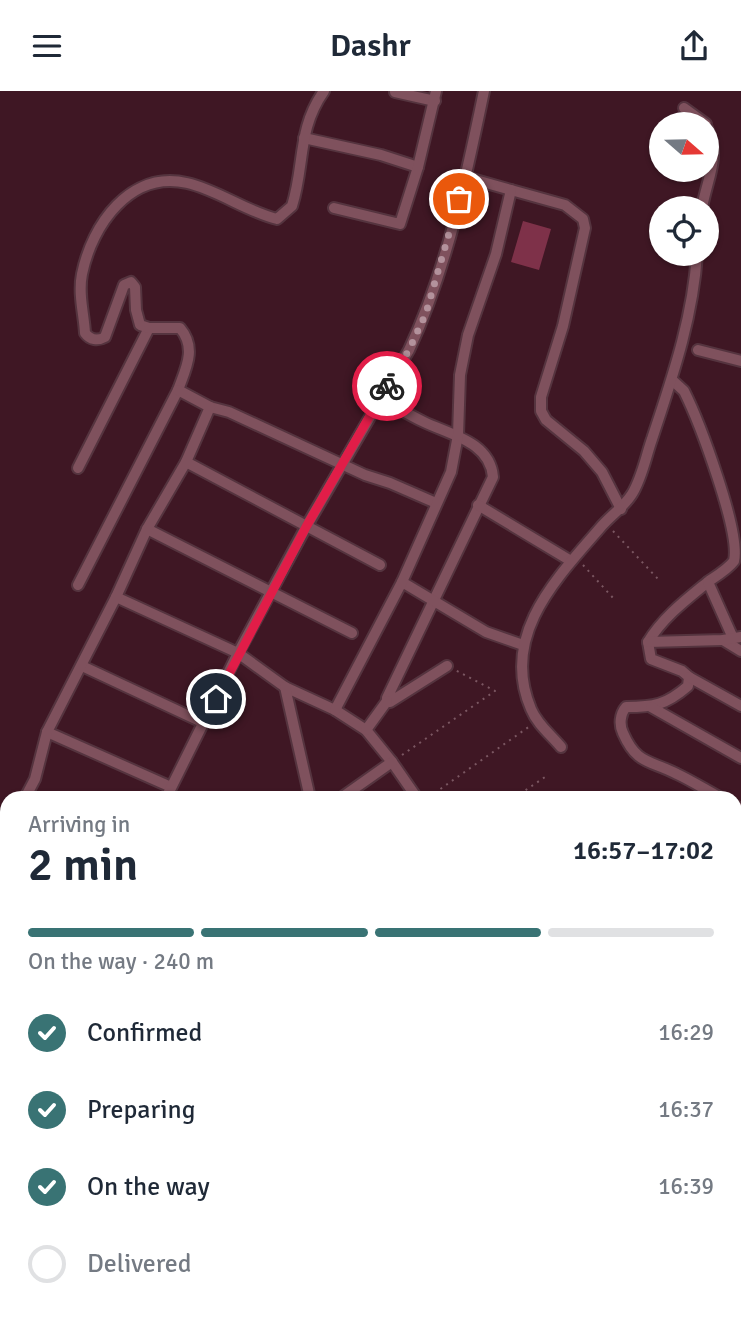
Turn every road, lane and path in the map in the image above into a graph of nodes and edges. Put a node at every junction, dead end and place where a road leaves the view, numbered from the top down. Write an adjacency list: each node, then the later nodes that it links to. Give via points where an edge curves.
1 (324, 91): 7 (street, via 312,108)
2 (484, 91): 9 (street)
3 (395, 92): 4 (street)
4 (436, 96): 8 (street)
5 (684, 108): 6 (street)
6 (689, 112)
7 (304, 138): 8 (street); 13 (street, via 297,192 292,206 277,219 202,187 162,181 138,188 107,214 81,275 85,333 96,340 105,337 128,282 135,287 138,321)
8 (418, 167): 11 (street, via 399,225)
9 (465, 177): 10 (street); 18 (street, via 426,313)
10 (511, 190): 20 (street, via 496,254 468,335 460,375); 26 (street, via 565,205 583,219 585,229 541,411 602,472)
11 (334, 208)
12 (696, 266): 16 (street, via 691,307)
13 (149, 328): 17 (street, via 180,328 186,335 191,349); 23 (street)
14 (698, 350): 15 (street)
15 (741, 361)
16 (672, 380): 26 (street, via 634,492); 30 (street, via 684,391 733,494)
17 (178, 390): 19 (street); 37 (street)
18 (380, 398): 20 (street); 22 (street)
19 (210, 407): 21 (street); 22 (street, via 279,433)
20 (458, 435): 24 (street, via 451,472); 25 (street, via 492,463 493,477)
21 (186, 462): 28 (street); 29 (street)
22 (343, 465): 24 (street); 28 (street)
23 (78, 468)
24 (436, 503): 35 (street)
25 (478, 505): 32 (street); 40 (street)
26 (621, 509): 27 (street)
27 (605, 523): 32 (street); 34 (path)
28 (306, 527): 33 (street); 38 (street)
29 (146, 529): 38 (street); 39 (street)
30 (741, 540): 31 (street)
31 (740, 554): 36 (street)
32 (573, 559): 41 (path); 45 (street, via 535,614)
33 (380, 565)
34 (659, 579)
35 (401, 582): 40 (street); 55 (street)
36 (708, 582): 43 (street); 44 (street, via 656,629)
37 (78, 585)
38 (271, 592): 42 (street); 47 (street)
39 (116, 597): 47 (street); 48 (street)
40 (433, 599): 45 (street, via 486,632); 52 (street)
41 (614, 599)
42 (352, 633)
43 (732, 638): 44 (street); 46 (street)
44 (648, 642): 50 (street, via 651,659)
45 (523, 645): 56 (street, via 521,668)
46 (741, 651)
47 (238, 653): 51 (street); 57 (street)
48 (82, 666): 57 (street); 59 (street)
49 (447, 666): 52 (street); 62 (path, via 495,691)
50 (689, 677): 53 (street); 54 (street, via 688,686 678,695)
51 (285, 687): 55 (street); 67 (street)
52 (387, 701): 58 (street)
53 (741, 706)
54 (651, 707): 61 (street); 72 (street, via 623,709 621,727 630,748 644,760)
55 (335, 710): 58 (street)
56 (538, 721): 60 (street); 70 (path)
57 (204, 723): 66 (street)
58 (366, 730): 62 (street)
59 (47, 732): 64 (street); 65 (street)
60 (561, 747)
61 (741, 758)
62 (392, 762): 68 (street); 69 (street)
63 (548, 775): 71 (path)
64 (29, 791)
65 (165, 791)
66 (170, 791)
67 (308, 791)
68 (351, 791)
69 (412, 791)
70 (438, 791)
71 (524, 791)
72 (708, 791)

